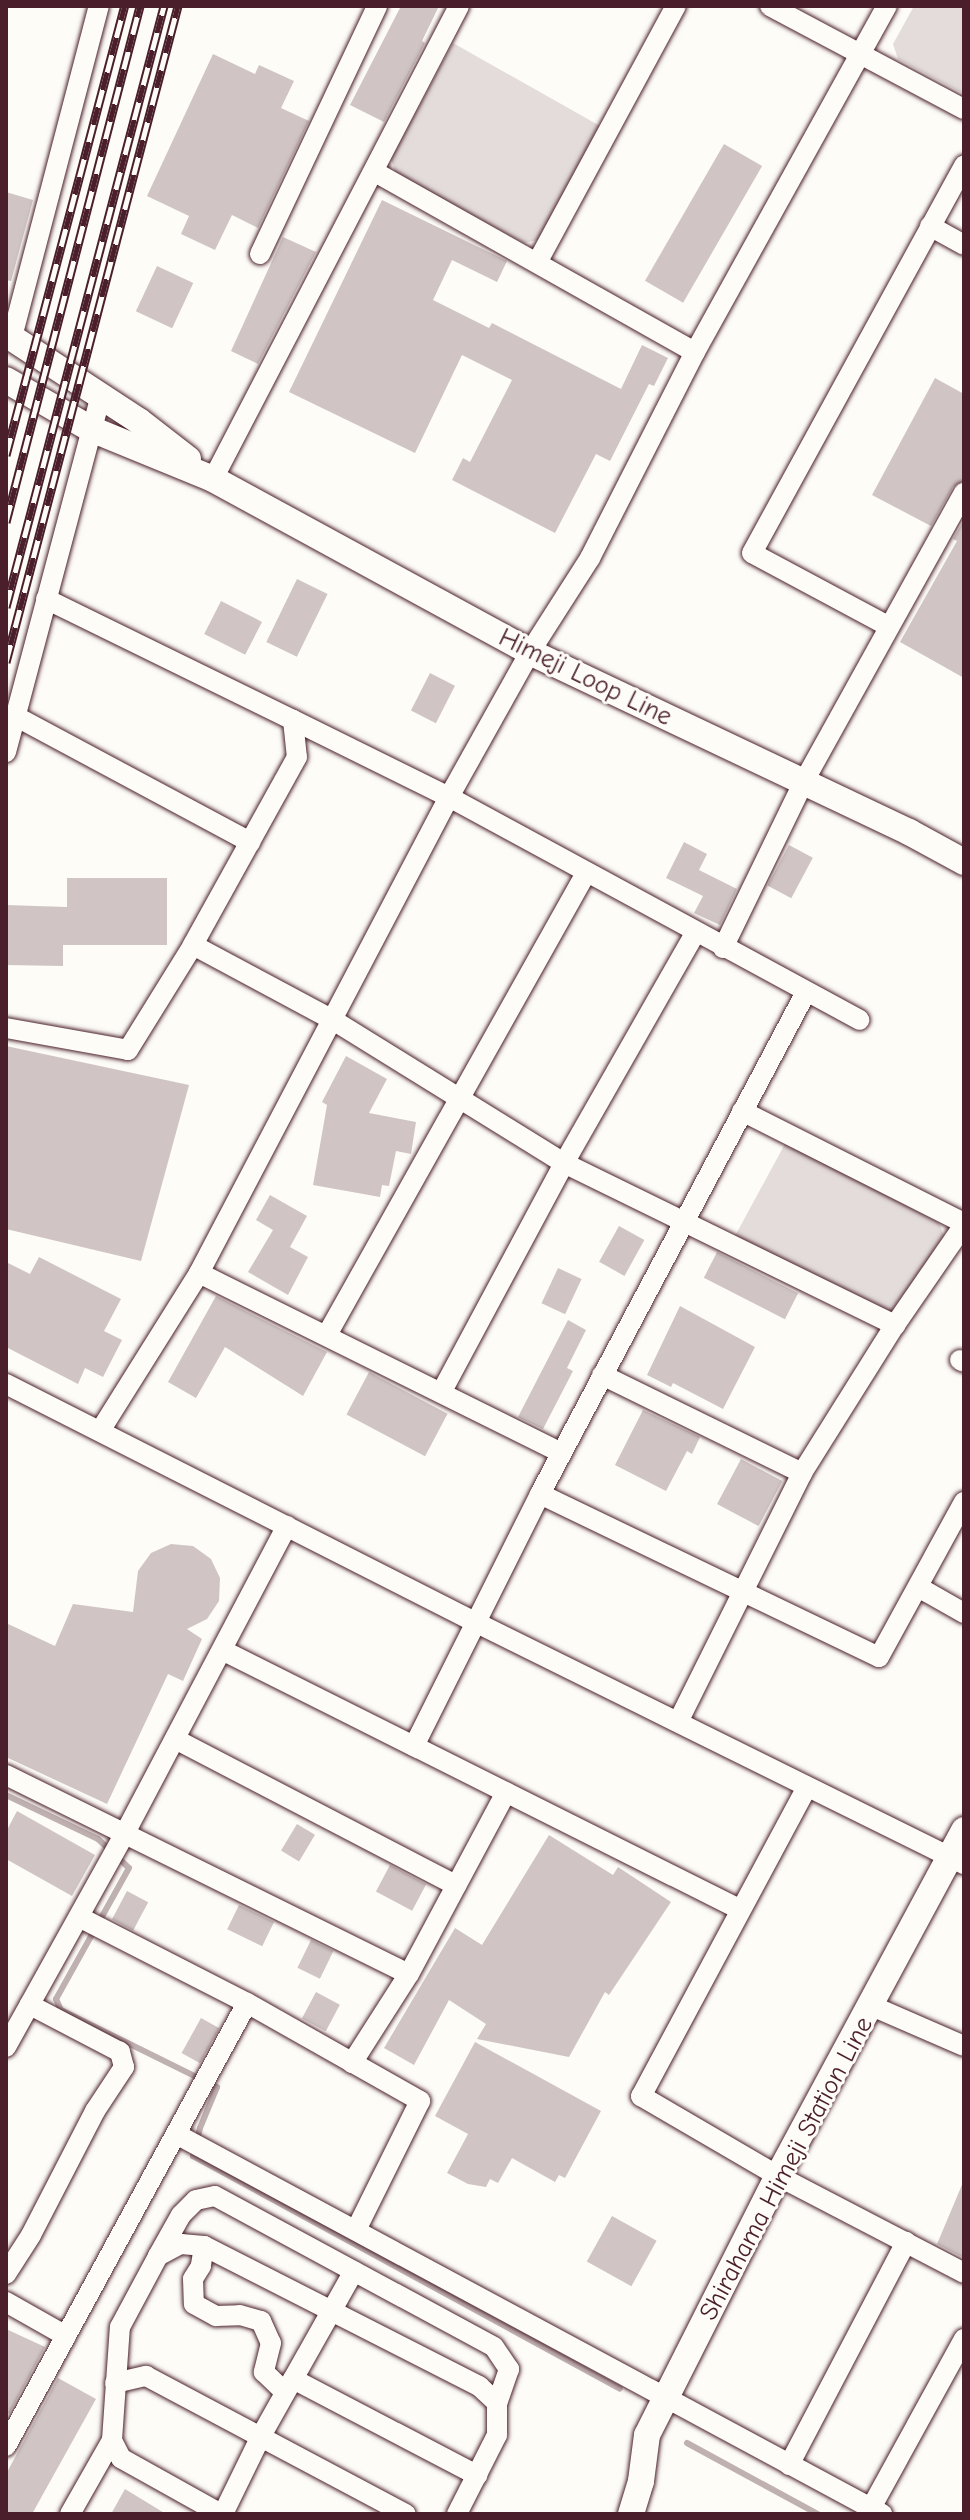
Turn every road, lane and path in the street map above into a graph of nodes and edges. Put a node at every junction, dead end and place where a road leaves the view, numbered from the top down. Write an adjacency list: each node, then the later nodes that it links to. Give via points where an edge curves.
1 (99, 6): 15 (street)
2 (377, 6): 13 (street)
3 (459, 6): 10 (street)
4 (676, 6): 14 (street)
5 (770, 6): 7 (street)
6 (887, 6): 7 (street)
7 (860, 55): 8 (street); 16 (street)
8 (964, 109)
9 (964, 165): 11 (street)
10 (375, 172): 14 (street); 20 (street)
11 (930, 226): 12 (street); 23 (street, via 752,553)
12 (964, 245)
13 (260, 254)
14 (538, 261): 16 (street)
15 (9, 336): 18 (main road, Himeji Loop Line)
16 (695, 352): 24 (street, via 590,558)
17 (6, 380): 19 (main road, Himeji Loop Line)
18 (101, 395): 19 (street); 20 (main road, Himeji Loop Line)
19 (91, 429): 20 (main road, Himeji Loop Line); 22 (street)
20 (213, 479): 24 (main road, Himeji Loop Line)
21 (964, 493): 23 (street)
22 (46, 599): 25 (street); 26 (street)
23 (888, 626): 28 (street)
24 (530, 652): 28 (main road, Himeji Loop Line); 29 (street)
25 (15, 716): 27 (street); 30 (street)
26 (293, 720): 29 (street); 30 (street, via 297,757)
27 (6, 752)
28 (803, 783): 31 (main road, Himeji Loop Line); 35 (street)
29 (449, 797): 32 (street); 37 (street)
30 (250, 842): 34 (street)
31 (964, 862)
32 (586, 873): 33 (street); 40 (street)
33 (695, 933): 35 (street); 42 (street)
34 (193, 945): 37 (street); 39 (street, via 128,1050)
35 (723, 948): 36 (street)
36 (806, 992): 38 (street); 41 (street)
37 (333, 1020): 40 (street); 45 (street)
38 (859, 1020)
39 (6, 1028)
40 (458, 1100): 42 (street); 47 (street)
41 (742, 1111): 43 (street); 44 (street)
42 (564, 1163): 43 (street); 50 (street)
43 (683, 1221): 46 (street); 48 (street)
44 (964, 1224): 46 (street)
45 (199, 1273): 47 (street); 51 (street)
46 (895, 1325): 53 (street)
47 (328, 1333): 50 (street)
48 (602, 1375): 52 (street); 53 (street)
49 (6, 1384): 51 (street)
50 (442, 1391): 52 (street)
51 (100, 1431): 56 (street)
52 (561, 1453): 54 (street)
53 (802, 1473): 58 (street)
54 (540, 1494): 58 (street); 60 (street)
55 (964, 1502): 57 (street)
56 (287, 1526): 60 (street); 61 (street)
57 (918, 1587): 58 (street, via 879,1657); 59 (street)
58 (743, 1595): 62 (street)
59 (964, 1613)
60 (475, 1622): 62 (street); 64 (street)
61 (222, 1650): 63 (street); 64 (street)
62 (678, 1722): 66 (street)
63 (175, 1739): 69 (street); 71 (street)
64 (414, 1746): 67 (street)
65 (6, 1775): 69 (street)
66 (807, 1787): 70 (street); 72 (street)
67 (506, 1792): 71 (street); 72 (street)
68 (964, 1830): 70 (main road, Shirahama Himeji Station Line)
69 (126, 1831): 73 (street); 74 (street)
70 (957, 1860): 77 (main road, Shirahama Himeji Station Line)
71 (456, 1885): 74 (street)
72 (741, 1910): 82 (street, via 641,2096)
73 (91, 1923): 75 (street); 76 (street)
74 (409, 1974): 80 (street)
75 (247, 2003): 80 (street); 81 (street)
76 (30, 2005): 79 (street); 89 (street, via 120,2052 124,2067)
77 (872, 2006): 78 (street); 82 (main road, Shirahama Himeji Station Line)
78 (964, 2046)
79 (6, 2047)
80 (352, 2063): 83 (street, via 420,2101)
81 (176, 2134): 83 (street); 92 (street)
82 (778, 2176): 84 (street); 98 (main road, Shirahama Himeji Station Line)
83 (356, 2230): 98 (street)
84 (906, 2242): 88 (street); 103 (street)
85 (204, 2246): 86 (street, via 181,2244); 91 (street); 97 (street, via 193,2279 194,2304 216,2316 261,2321 271,2343 264,2372)
86 (158, 2256): 87 (street, via 181,2215 196,2200 215,2196); 94 (street, via 120,2327)
87 (354, 2271): 91 (street); 99 (street, via 494,2347 509,2369)
88 (964, 2273)
89 (6, 2274)
90 (6, 2302): 92 (street)
91 (331, 2311): 97 (street); 99 (street, via 479,2386)
92 (66, 2336): 102 (street)
93 (964, 2339): 105 (street)
94 (119, 2342): 95 (street); 96 (street)
95 (146, 2376): 96 (street); 100 (street)
96 (115, 2383): 101 (street)
97 (289, 2386): 100 (street); 104 (street)
98 (668, 2399): 103 (street); 110 (main road, Shirahama Himeji Station Line, via 647,2435)
99 (497, 2403): 104 (street, via 497,2435)
100 (261, 2436): 107 (street); 108 (street)
101 (112, 2440): 106 (street); 107 (street, via 121,2458)
102 (6, 2446)
103 (789, 2465): 105 (street)
104 (477, 2475): 109 (street)
105 (876, 2511)
106 (70, 2514)
107 (222, 2514)
108 (406, 2514)
109 (457, 2514)
110 (631, 2514)

